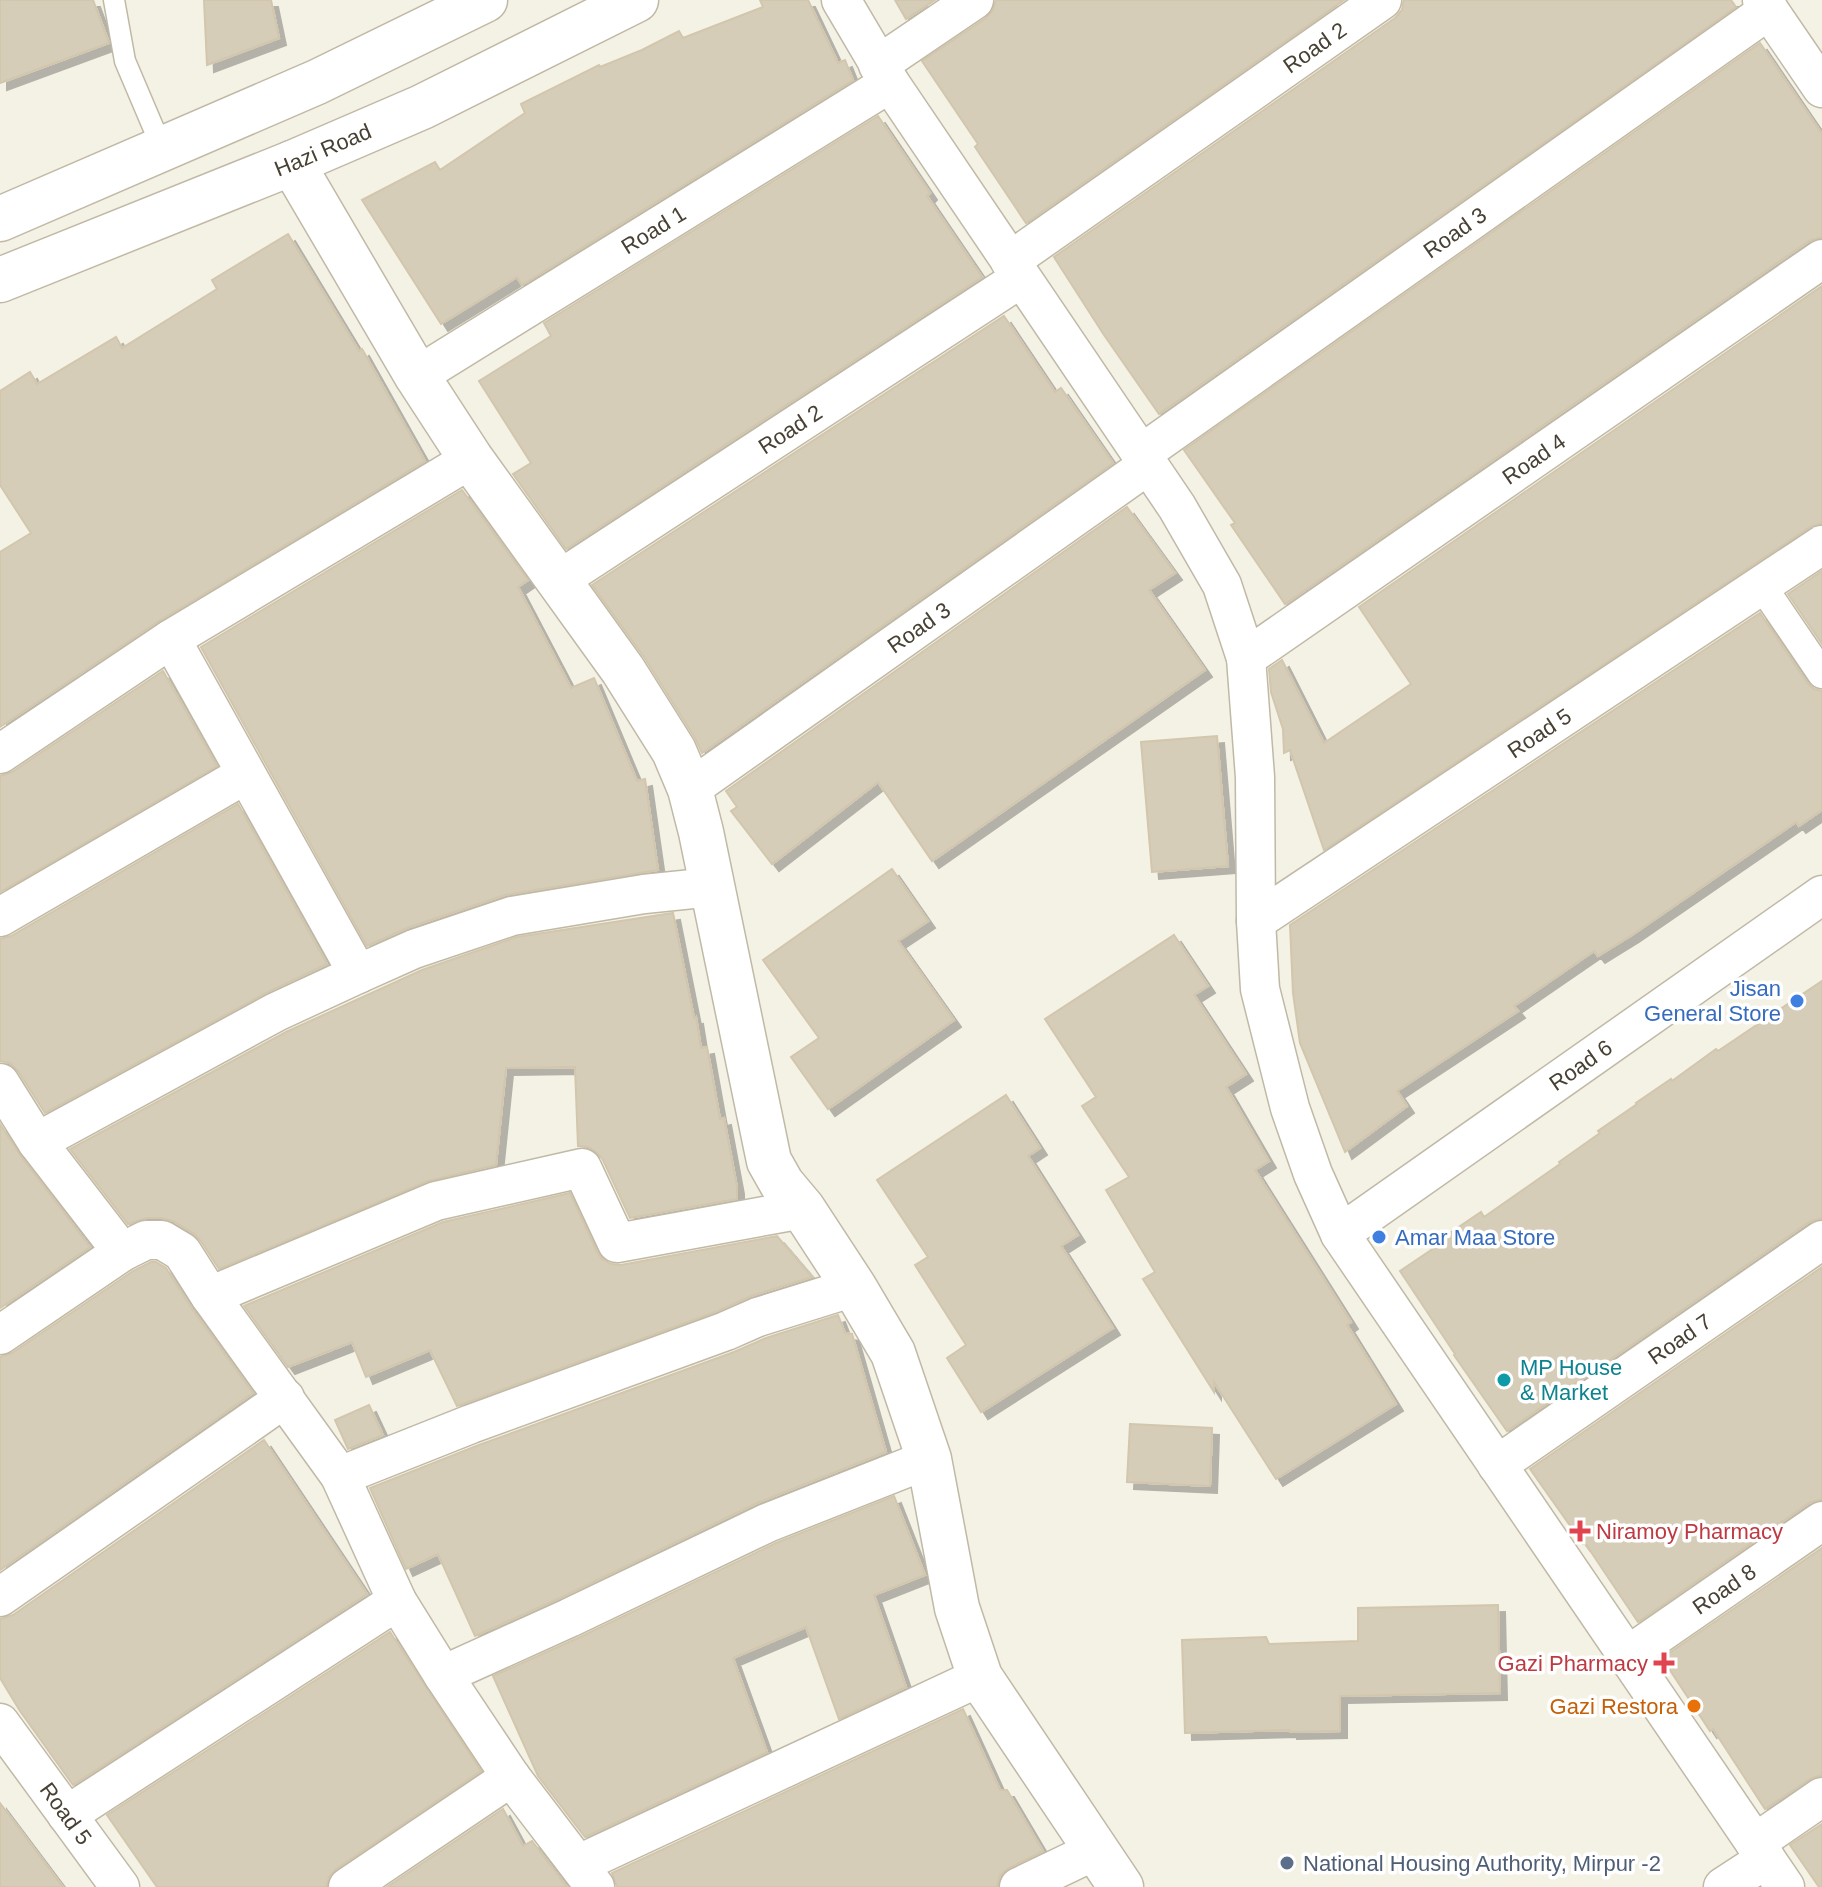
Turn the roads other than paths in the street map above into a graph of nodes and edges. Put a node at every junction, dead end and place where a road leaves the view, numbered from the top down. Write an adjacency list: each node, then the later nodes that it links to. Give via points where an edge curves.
1 (114, 0): 10 (lane, via 125,61)
2 (485, 0): 10 (street, via 317,82)
3 (636, 0): 11 (street, Hazi Road, via 422,107)
4 (841, 0): 8 (street)
5 (974, 0): 8 (street, Road 1)
6 (1382, 0): 14 (street, Road 2)
7 (1766, 5): 9 (street); 18 (street, Road 3)
8 (884, 74): 14 (street); 16 (street, Road 1)
9 (1822, 88)
10 (162, 148): 12 (street)
11 (292, 163): 15 (street, Hazi Road); 16 (street)
12 (0, 219)
13 (1822, 259): 23 (street, Road 4)
14 (1015, 269): 18 (street); 20 (street, Road 2)
15 (0, 280)
16 (417, 376): 17 (street)
17 (471, 459): 20 (street); 22 (street)
18 (1145, 460): 23 (street, via 1222,585); 27 (street, Road 3)
19 (1822, 545): 21 (street, Road 5)
20 (559, 580): 27 (street, via 674,751)
21 (1762, 586): 24 (street); 31 (street, Road 5)
22 (171, 639): 25 (street); 26 (street)
23 (1246, 658): 31 (street, via 1255,777)
24 (1822, 674)
25 (0, 754)
26 (246, 774): 30 (street); 32 (street)
27 (690, 789): 28 (street)
28 (712, 887): 32 (street, via 512,916); 35 (street, via 769,1161)
29 (1822, 895): 36 (street, Road 6)
30 (0, 917)
31 (1256, 921): 36 (street, via 1260,989 1290,1108)
32 (358, 974): 34 (street, via 276,1012)
33 (0, 1083): 34 (street)
34 (37, 1142): 38 (street)
35 (803, 1209): 39 (street); 40 (street, via 617,1243 582,1168 436,1201)
36 (1340, 1234): 44 (street)
37 (1822, 1240): 44 (street, Road 7)
38 (122, 1252): 40 (street, via 146,1240 162,1240 182,1252); 41 (street)
39 (854, 1287): 43 (street, via 893,1353); 45 (street, via 758,1317)
40 (210, 1296): 42 (street)
41 (0, 1335)
42 (285, 1398): 45 (street); 47 (street)
43 (929, 1459): 50 (street, via 767,1523); 51 (street, via 957,1608)
44 (1497, 1465): 49 (street)
45 (340, 1476): 48 (street)
46 (1822, 1521): 49 (street, Road 8)
47 (0, 1597)
48 (397, 1601): 50 (street); 55 (street)
49 (1627, 1656): 57 (street)
50 (443, 1675): 53 (street)
51 (980, 1677): 56 (street); 58 (street)
52 (4, 1737): 55 (street, Road 5)
53 (511, 1777): 58 (street); 60 (street)
54 (1822, 1797): 57 (street)
55 (67, 1815): 59 (street, Road 5)
56 (1096, 1850): 61 (street); 62 (street)
57 (1769, 1863): 63 (street)
58 (587, 1876)
59 (120, 1887)
60 (348, 1887)
61 (1019, 1887)
62 (1121, 1887)
63 (1723, 1887)

